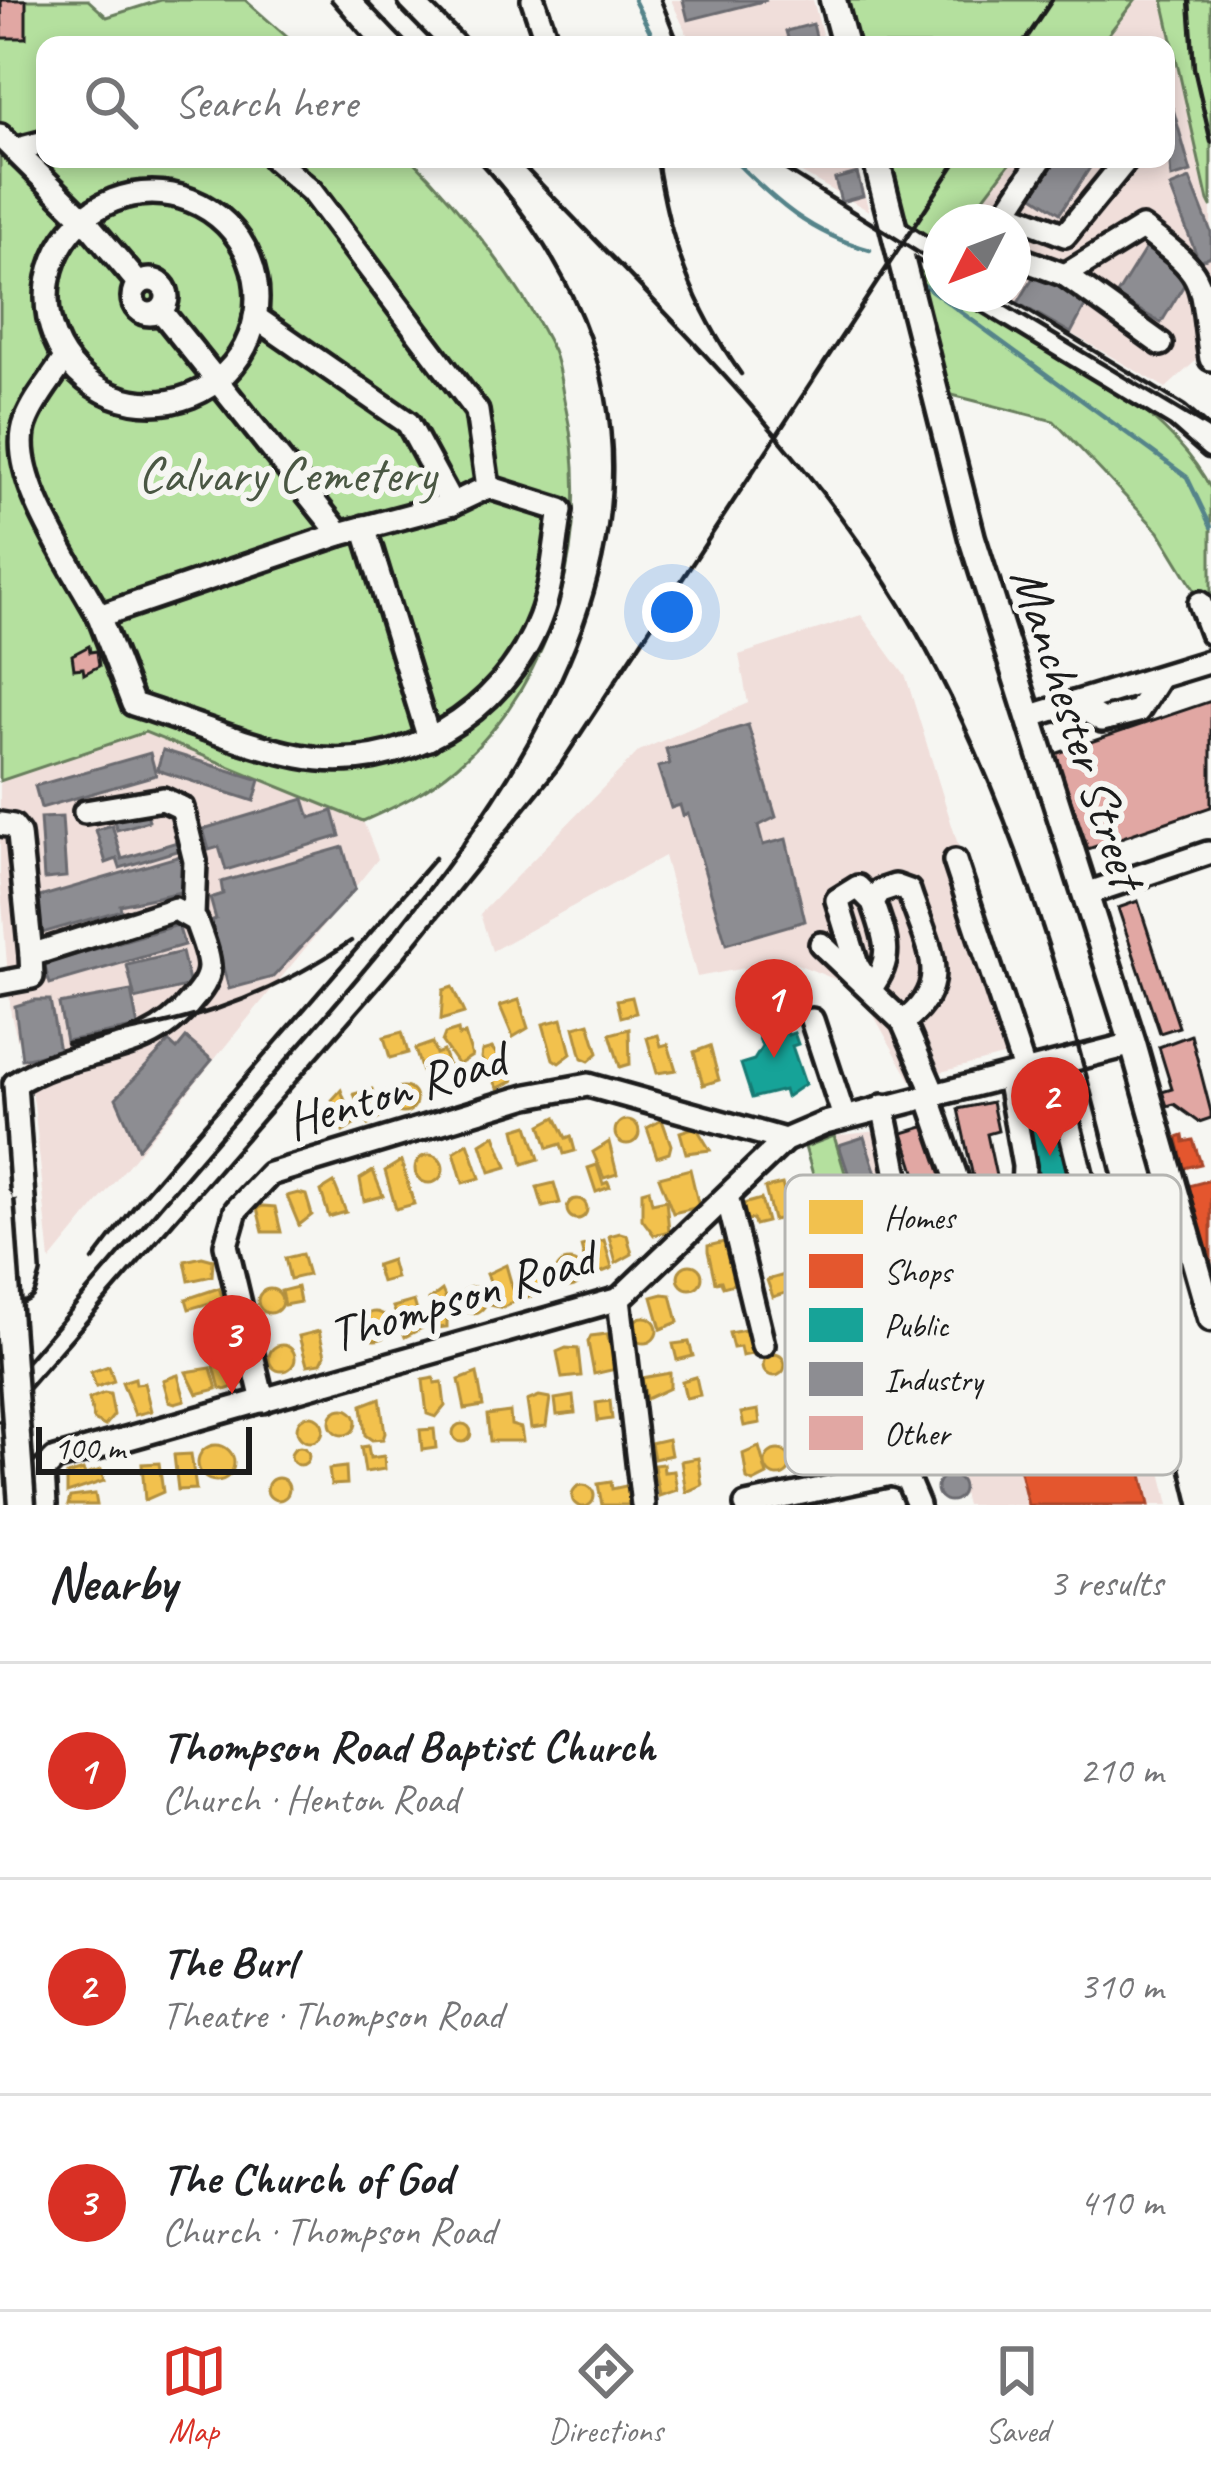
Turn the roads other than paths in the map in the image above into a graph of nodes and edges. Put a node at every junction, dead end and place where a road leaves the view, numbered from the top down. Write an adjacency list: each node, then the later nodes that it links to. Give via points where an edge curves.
1 (410, 0): 4 (street)
2 (533, 0): 5 (street)
3 (832, 0): 6 (main road)
4 (445, 36)
5 (545, 36)
6 (842, 36)
7 (9, 143): 13 (street)
8 (284, 168): 27 (street, via 311,191 477,411)
9 (878, 168): 15 (main road, Manchester Street)
10 (1035, 168): 12 (street)
11 (1120, 168): 14 (street, via 1065,235)
12 (1012, 204)
13 (83, 218): 20 (street, via 142,193 204,207 247,254); 23 (street, via 63,241 48,284 52,331); 25 (street, via 139,284 164,286 161,311)
14 (1031, 225)
15 (893, 230): 16 (street); 35 (main road, Manchester Street, via 972,538)
16 (923, 249)
17 (1031, 265): 18 (street)
18 (1065, 275): 21 (street, via 1142,228 1193,264); 22 (street)
19 (1006, 312): 26 (street, via 1177,416)
20 (256, 317): 25 (street); 28 (street, via 408,423)
21 (1208, 327): 24 (street)
22 (1161, 344)
23 (65, 358): 25 (street, via 120,399 171,400); 32 (street, via 25,423 23,449 29,486)
24 (1211, 359)
25 (218, 381): 30 (street)
26 (1211, 446)
27 (488, 487): 28 (street); 36 (street, via 562,510 541,618 512,666 450,731)
28 (452, 504): 29 (street)
29 (364, 527): 30 (street); 36 (street)
30 (340, 534): 32 (street)
31 (1200, 603): 33 (street)
32 (99, 616): 36 (street, via 133,704 300,757 374,760)
33 (1211, 633)
34 (1211, 661): 35 (street)
35 (1028, 717): 41 (main road, Manchester Street)
36 (429, 739)
37 (86, 812): 43 (street, via 163,799 182,808 194,846)
38 (7, 825): 45 (street)
39 (1208, 853): 41 (street)
40 (956, 861): 52 (street)
41 (1086, 894): 50 (main road, Manchester Street)
42 (873, 902): 47 (street, via 889,949); 47 (street, via 857,887 837,900); 49 (street, via 896,886 909,891 935,974 933,992)
43 (193, 916): 45 (street, via 175,909); 53 (street, via 209,968 174,1024 155,1037)
44 (821, 944): 47 (street)
45 (37, 954): 46 (street, via 32,977)
46 (0, 983)
47 (872, 988): 49 (street)
48 (812, 1020): 56 (street)
49 (903, 1022): 54 (street)
50 (1133, 1044): 51 (street, Thompson Road); 62 (main road, Manchester Street)
51 (1054, 1066): 52 (street, Thompson Road); 61 (street)
52 (1017, 1075): 54 (street, Thompson Road); 60 (street)
53 (8, 1082): 67 (street, via 28,1271 22,1288)
54 (931, 1095): 55 (street, Thompson Road); 59 (street)
55 (883, 1106): 56 (street, Thompson Road); 58 (street)
56 (844, 1117): 57 (street, Thompson Road)
57 (785, 1140): 64 (street, Thompson Road); 70 (street, Henton Road, via 588,1085 270,1174 236,1210 226,1245)
58 (899, 1175)
59 (957, 1175)
60 (1024, 1175)
61 (1081, 1175)
62 (1170, 1175)
63 (0, 1200): 71 (main road, bridge)
64 (728, 1200): 66 (street, Thompson Road); 69 (street)
65 (1181, 1213): 68 (main road, Manchester Street)
66 (619, 1299): 70 (street, Thompson Road); 73 (street)
67 (0, 1301)
68 (1211, 1318)
69 (763, 1345)
70 (263, 1401): 72 (street, Thompson Road, via 55,1459 43,1471)
71 (22, 1505)
72 (45, 1505)
73 (643, 1505)
74 (746, 1505): 75 (street, via 877,1477 907,1479)
75 (918, 1505)

